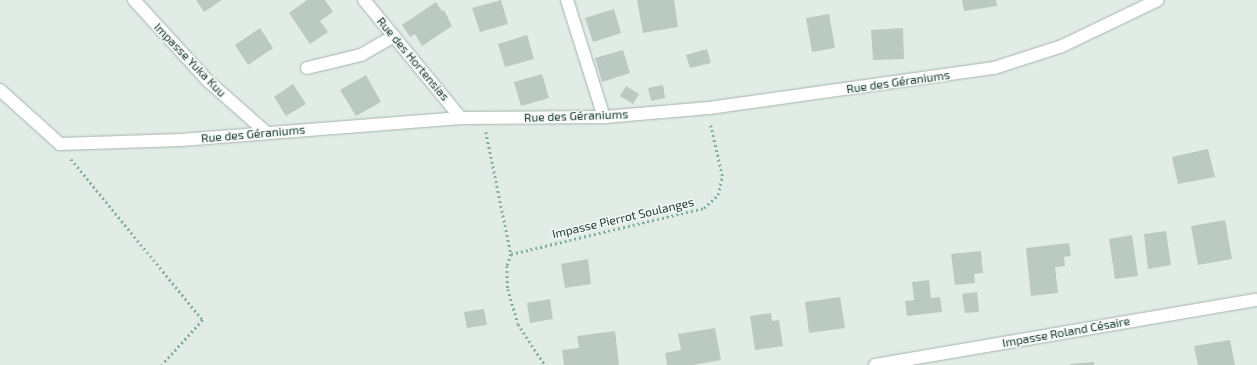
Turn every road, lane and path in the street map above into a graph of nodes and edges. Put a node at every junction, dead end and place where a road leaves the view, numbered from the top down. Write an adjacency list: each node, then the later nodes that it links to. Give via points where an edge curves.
1 (134, 0): 12 (street, Impasse Yuka Kuu, via 208,81)
2 (364, 0): 5 (street, Rue des Hortensias)
3 (567, 0): 9 (street)
4 (1158, 0): 8 (street, Rue des Géraniums, via 1062,46 994,68)
5 (394, 36): 6 (street, via 361,55); 10 (street, Rue des Hortensias)
6 (308, 68)
7 (0, 90): 13 (street)
8 (709, 108): 9 (street, Rue des Géraniums); 14 (path, Impasse Pierrot Soulanges, via 710,124 722,176 718,195 704,208)
9 (604, 116): 11 (street, Rue des Géraniums)
10 (461, 118): 11 (street, Rue des Géraniums); 12 (street, Rue des Géraniums)
11 (483, 118): 14 (path)
12 (267, 133): 13 (street, Rue des Géraniums, via 181,140)
13 (60, 144): 16 (path, via 203,320)
14 (511, 254): 17 (path, via 507,266 508,289 518,324)
15 (1257, 300): 18 (street, Impasse Roland Césaire)
16 (162, 365)
17 (545, 365)
18 (875, 365)

